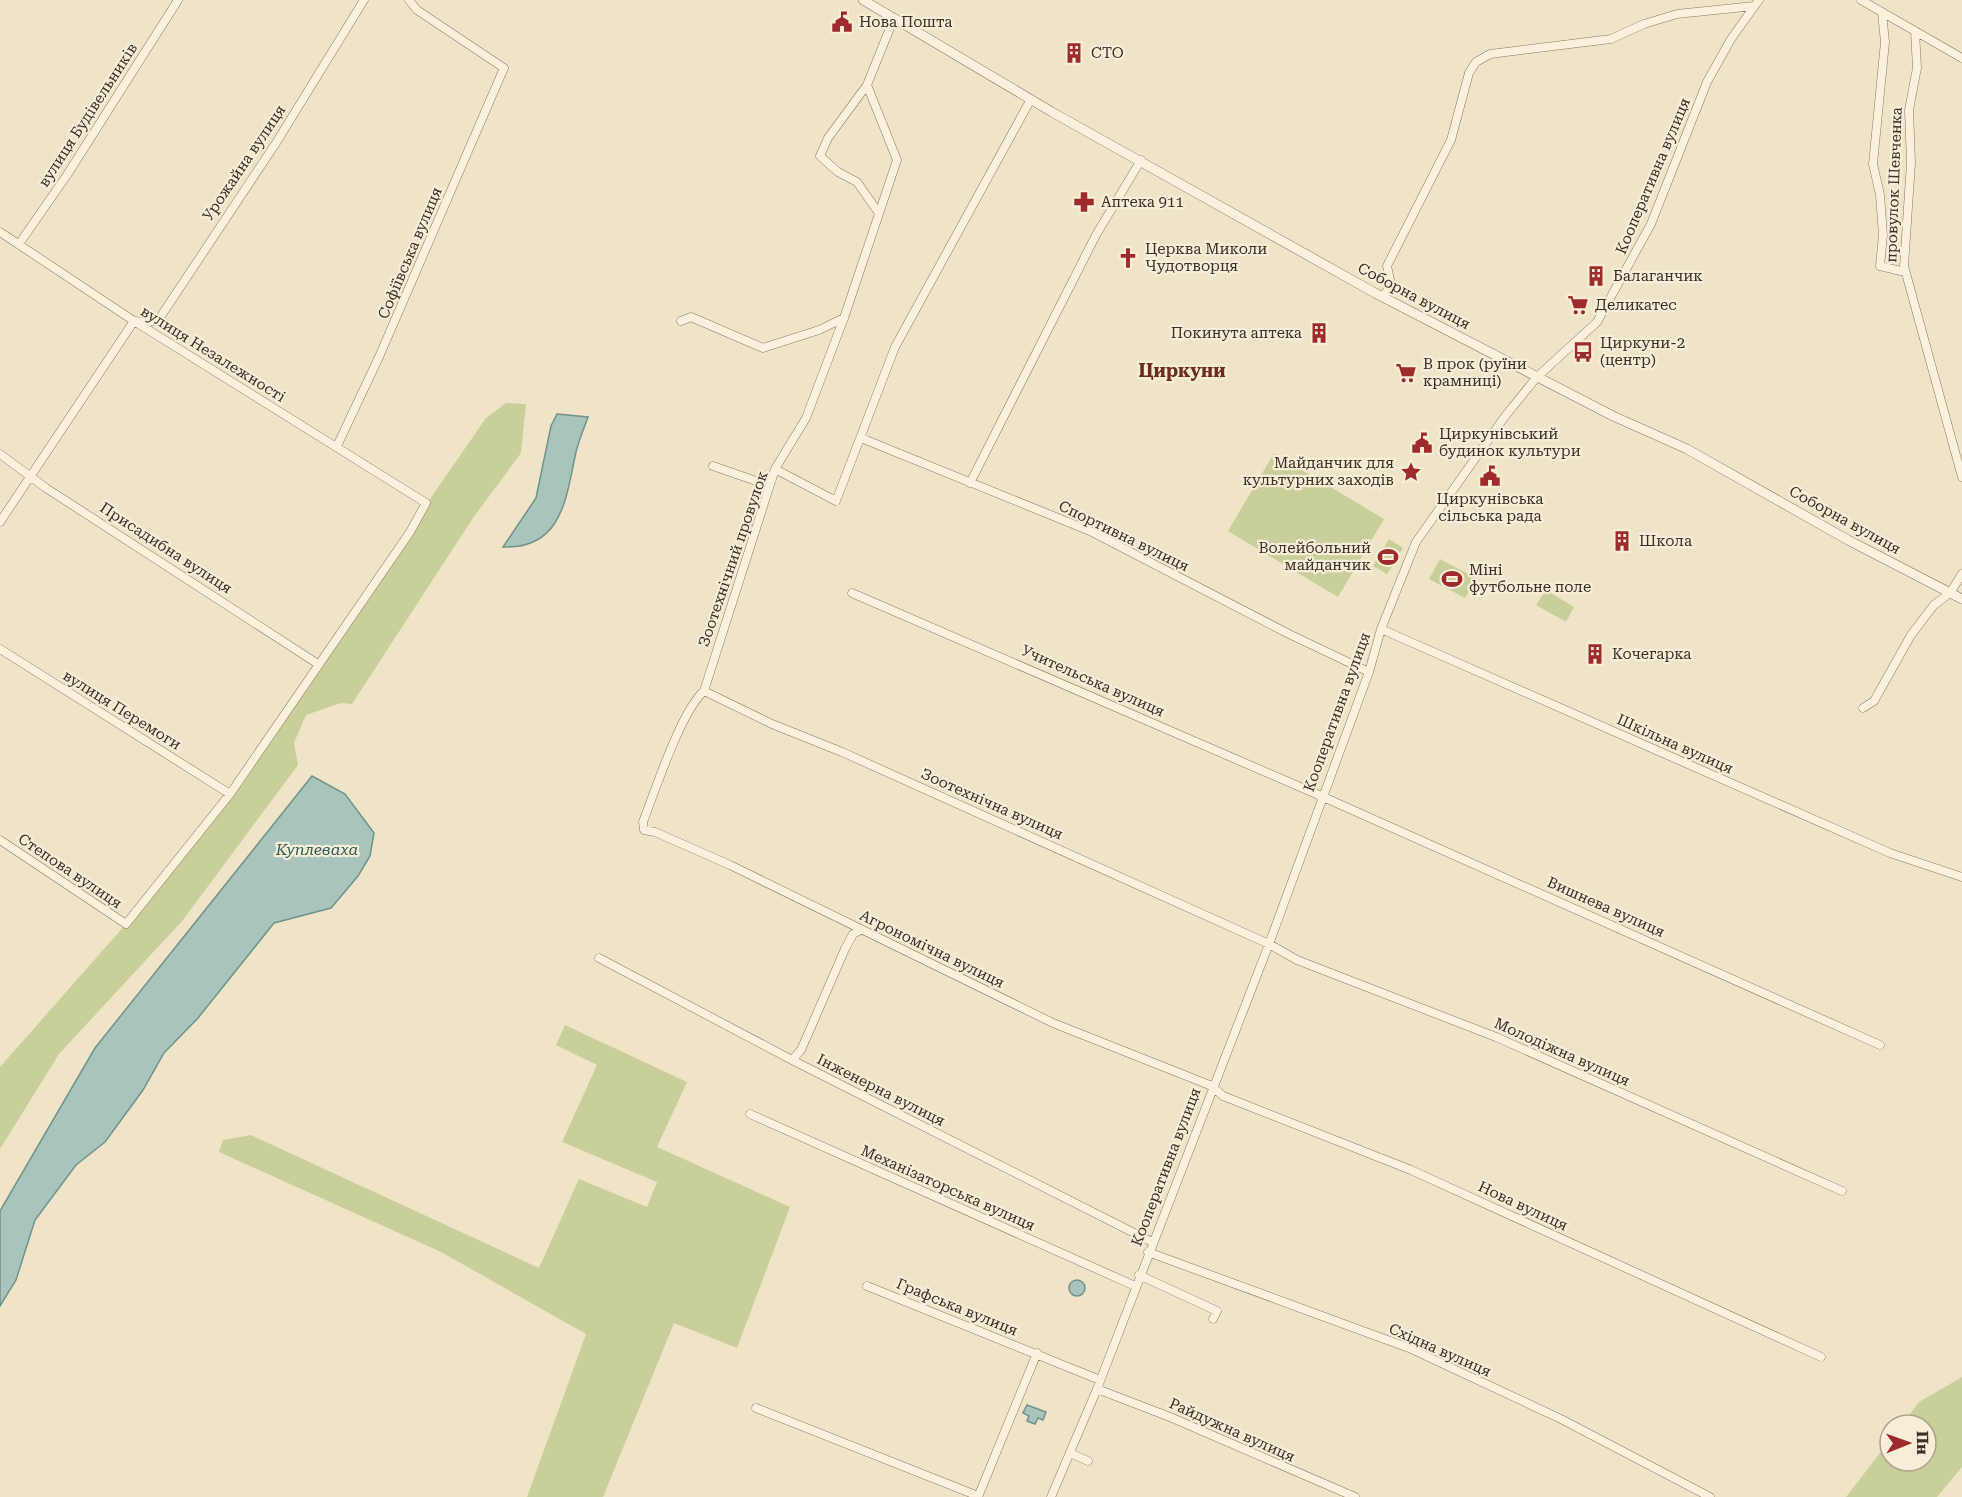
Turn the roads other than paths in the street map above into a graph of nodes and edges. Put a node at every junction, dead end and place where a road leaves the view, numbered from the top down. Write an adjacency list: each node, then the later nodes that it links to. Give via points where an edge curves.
1 (178, 0): 16 (street, вулиця Будівельників, via 67,176)
2 (364, 0): 20 (street, Урожайна вулиця, via 276,143 159,319)
3 (409, 0): 24 (street, Софіївська вулиця, via 417,10 504,68)
4 (862, 0): 8 (street, Соборна вулиця)
5 (1861, 0): 7 (street)
6 (1756, 3): 18 (street, via 1677,14 1611,39 1490,54 1476,62 1469,73 1451,140 1387,266 1391,284); 22 (street, Кооперативна вулиця, via 1707,82 1651,224 1623,278 1597,322)
7 (1882, 13): 9 (street); 17 (street, via 1885,42 1873,164 1880,195 1880,266)
8 (894, 18): 11 (street); 12 (street, Соборна вулиця)
9 (1915, 30): 10 (street); 17 (street, провулок Шевченка, via 1917,68 1909,110 1911,163)
10 (1962, 58)
11 (867, 85): 14 (street, via 897,160); 14 (street, via 828,138 820,156 857,182)
12 (1031, 99): 13 (street, Соборна вулиця); 23 (street, Зоотехнічний провулок, via 895,347)
13 (1141, 160): 18 (street, Соборна вулиця); 31 (street, via 1096,235)
14 (878, 212): 19 (street)
15 (0, 232): 16 (street, вулиця Незалежності)
16 (19, 244): 20 (street, вулиця Незалежності)
17 (1905, 272): 29 (street, провулок Шевченка)
18 (1383, 297): 22 (street, Соборна вулиця)
19 (844, 318): 21 (street, via 764,348 691,316); 27 (street, via 806,418)
20 (134, 321): 24 (street, вулиця Незалежності); 28 (street)
21 (681, 321)
22 (1537, 377): 35 (street, Соборна вулиця, via 1687,449 1848,540); 37 (street, Кооперативна вулиця, via 1416,542)
23 (861, 438): 27 (street, Зоотехнічний провулок, via 836,501); 31 (street, Спортивна вулиця)
24 (337, 447): 39 (street, вулиця Незалежності, via 426,503)
25 (0, 454): 28 (street, Присадибна вулиця)
26 (713, 466): 30 (street, via 759,482)
27 (775, 470): 30 (street, Зоотехнічний провулок)
28 (31, 475): 32 (street); 39 (street, Присадибна вулиця)
29 (1962, 477)
30 (772, 479): 41 (street, Зоотехнічний провулок)
31 (970, 483): 40 (street, Спортивна вулиця, via 1090,531)
32 (0, 522)
33 (1962, 574): 35 (street)
34 (852, 592): 44 (street, Учительська вулиця)
35 (1950, 592): 36 (street, Соборна вулиця); 42 (street, via 1934,605 1911,635 1874,701)
36 (1962, 599)
37 (1381, 629): 40 (street, Кооперативна вулиця); 47 (street, Шкільна вулиця, via 1890,853)
38 (0, 649): 43 (street, вулиця Перемоги)
39 (318, 664): 43 (street)
40 (1369, 672): 44 (street, Кооперативна вулиця)
41 (704, 691): 45 (street, Зоотехнічний провулок, via 696,698 680,732); 49 (street, Зоотехнічна вулиця)
42 (1863, 708)
43 (230, 794): 46 (street, Степова вулиця, via 126,924)
44 (1322, 796): 49 (street, Кооперативна вулиця); 51 (street, Вишнева вулиця)
45 (644, 830): 48 (street, Агрономічна вулиця, via 730,865)
46 (0, 840)
47 (1962, 877)
48 (861, 930): 52 (street, via 853,934 845,949 801,1050); 53 (street, Агрономічна вулиця, via 1053,1023)
49 (1269, 944): 53 (street, Кооперативна вулиця); 55 (street, Молодіжна вулиця, via 1297,960 1496,1037)
50 (599, 958): 52 (street, Інженерна вулиця)
51 (1880, 1045)
52 (792, 1060): 56 (street, Інженерна вулиця)
53 (1212, 1086): 56 (street, Кооперативна вулиця); 63 (street, Нова вулиця, via 1223,1096 1411,1170)
54 (750, 1114): 60 (street, Механізаторська вулиця)
55 (1842, 1191)
56 (1152, 1242): 57 (street, Кооперативна вулиця)
57 (1148, 1252): 58 (street, Кооперативна вулиця); 72 (street, Східна вулиця, via 1409,1348 1562,1419)
58 (1139, 1275): 60 (street, Кооперативна вулиця); 61 (street, via 1217,1311)
59 (867, 1286): 62 (street, Графська вулиця)
60 (1136, 1286): 64 (street, Кооперативна вулиця)
61 (1213, 1319)
62 (1037, 1353): 64 (street, Графська вулиця); 69 (street)
63 (1821, 1358)
64 (1100, 1380): 65 (street, Кооперативна вулиця)
65 (1097, 1389): 67 (street, Кооперативна вулиця); 71 (street, Райдужна вулиця)
66 (756, 1407): 69 (street)
67 (1070, 1453): 68 (street); 70 (street, Кооперативна вулиця)
68 (1088, 1461)
69 (978, 1496)
70 (1051, 1497)
71 (1355, 1497)
72 (1710, 1497)

